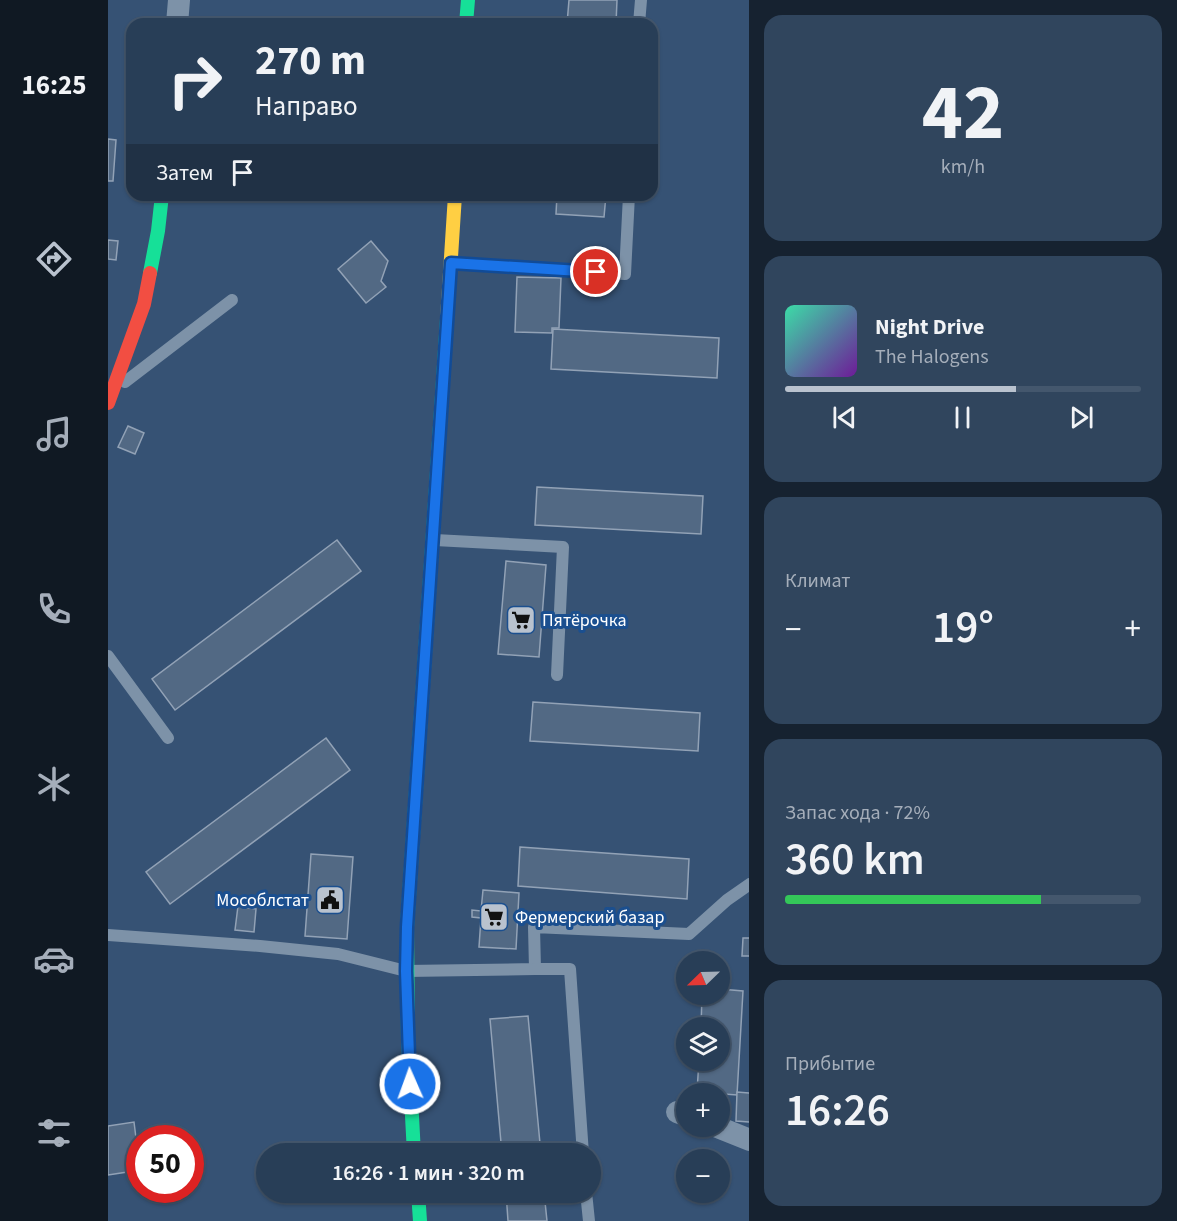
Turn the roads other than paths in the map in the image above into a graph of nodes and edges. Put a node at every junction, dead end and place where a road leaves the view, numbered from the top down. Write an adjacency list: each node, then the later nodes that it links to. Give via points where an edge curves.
1 (179, 0): 4 (street)
2 (468, 0): 5 (main road)
3 (641, 0): 6 (lane)
4 (178, 18)
5 (466, 18)
6 (640, 18)
7 (161, 201): 12 (main road, via 144,304)
8 (455, 201): 10 (main road)
9 (629, 201): 10 (lane, via 624,274)
10 (451, 263): 14 (main road)
11 (232, 300): 12 (lane)
12 (111, 389): 13 (main road)
13 (108, 403)
14 (434, 540): 16 (lane, via 563,547); 21 (main road)
15 (108, 656): 17 (lane)
16 (557, 675)
17 (168, 738)
18 (749, 885): 20 (lane, via 689,934 534,927)
19 (108, 935): 21 (lane, via 338,954)
20 (535, 969): 21 (lane); 25 (lane, via 570,969)
21 (406, 971): 24 (main road)
22 (730, 1132): 23 (street)
23 (749, 1140)
24 (413, 1143)
25 (583, 1143)
26 (419, 1203): 28 (main road)
27 (587, 1203): 29 (lane)
28 (420, 1221)
29 (588, 1221)

